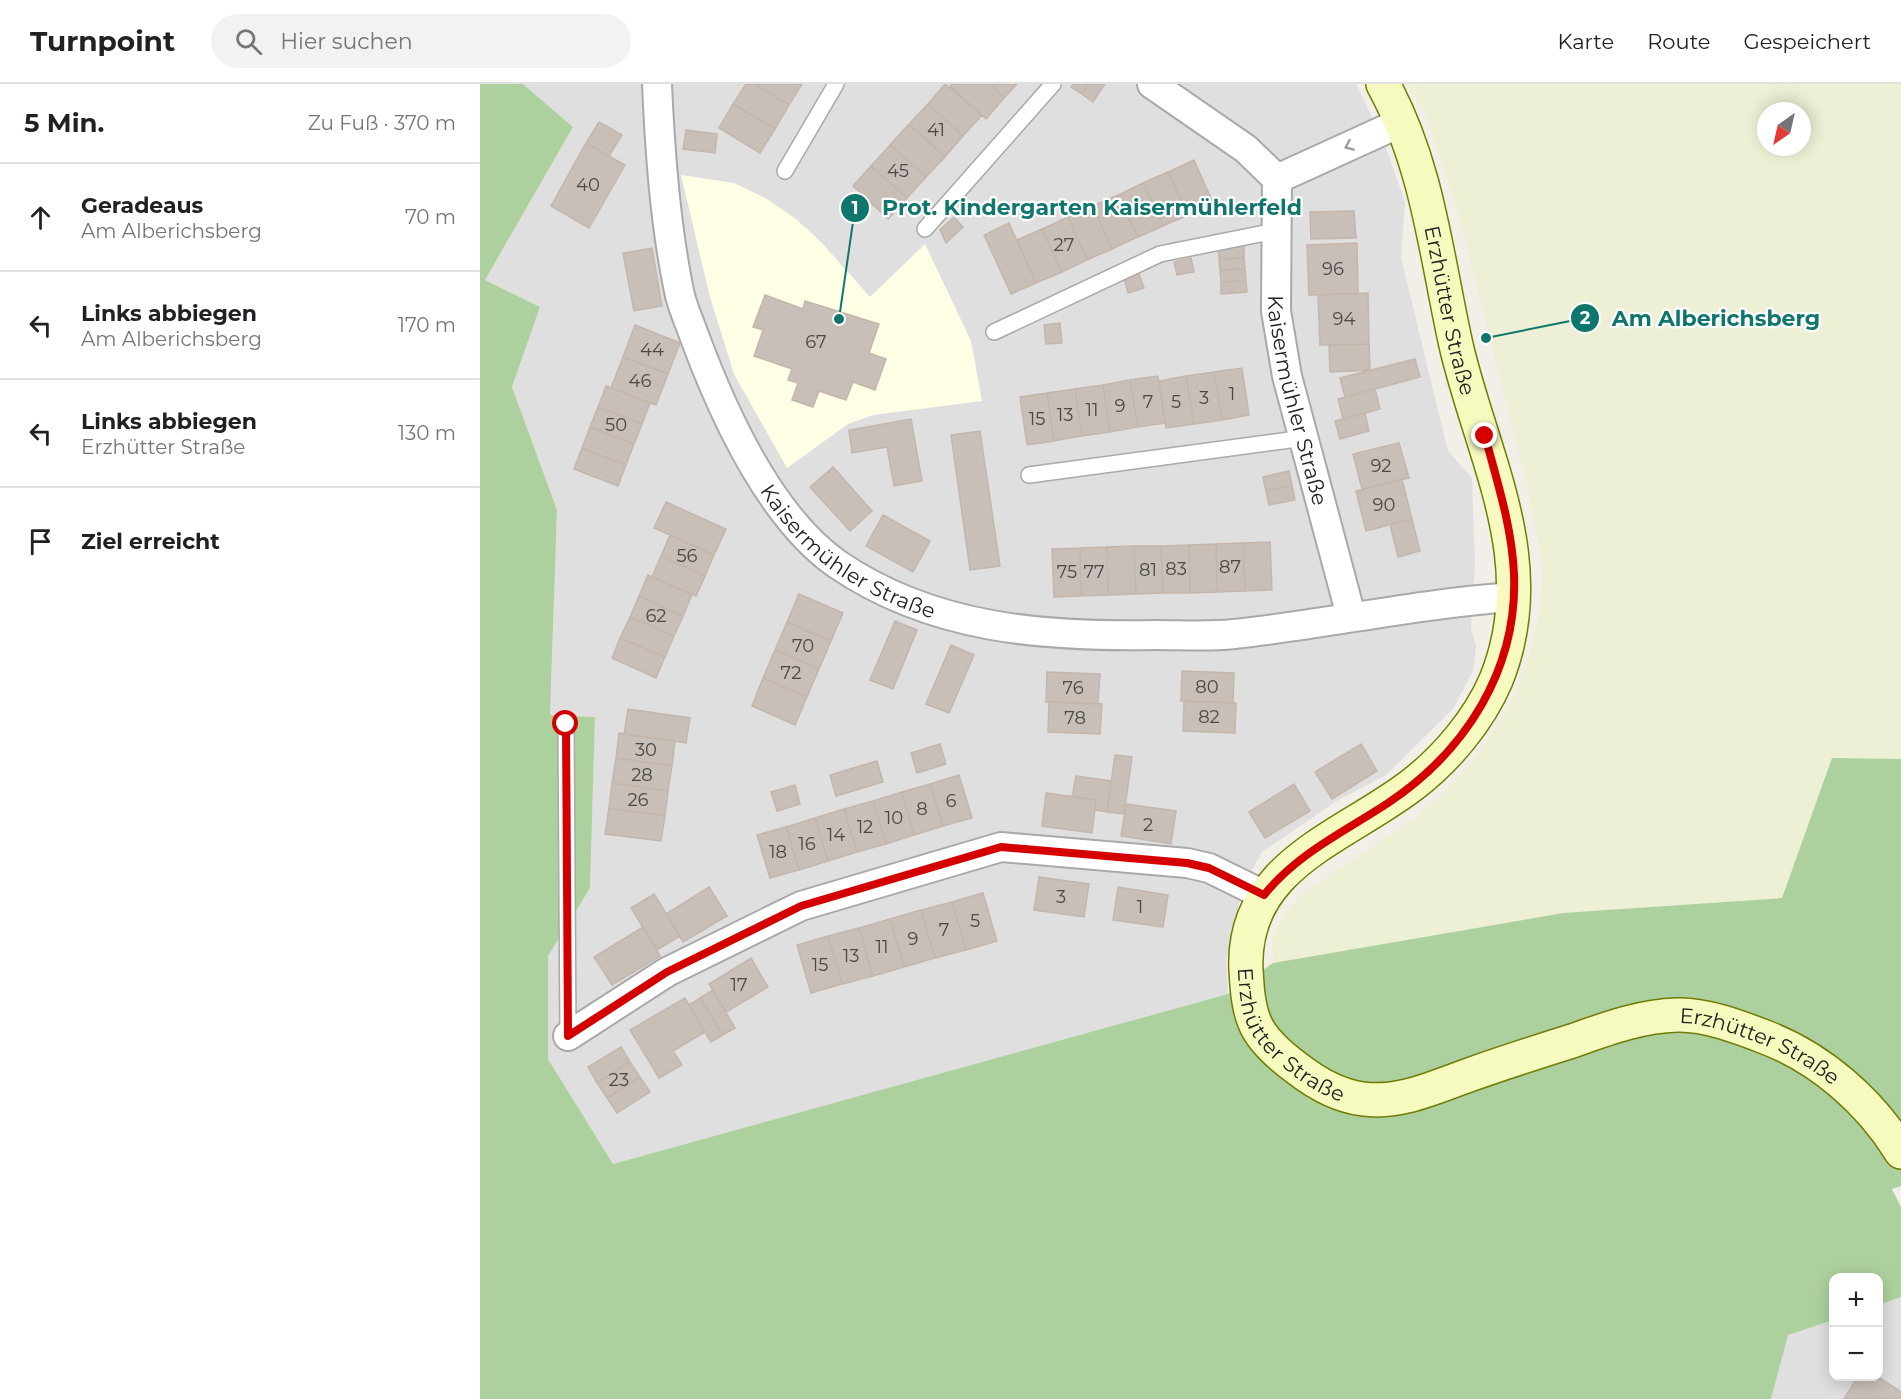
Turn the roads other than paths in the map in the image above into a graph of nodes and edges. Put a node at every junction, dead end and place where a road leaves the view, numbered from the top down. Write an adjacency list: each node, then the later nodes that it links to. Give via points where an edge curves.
1 (657, 84): 15 (street, Kaisermühler Straße, via 660,160 679,293 708,371 766,483 807,538 837,564 901,598 961,620 1018,631 1098,636 1232,634)
2 (836, 84): 7 (lane)
3 (1053, 84): 9 (lane)
4 (1152, 84): 8 (street, via 1246,149)
5 (1383, 84): 6 (street, Erzhütter Straße)
6 (1402, 122): 8 (street, one-way to 8); 14 (street, Erzhütter Straße, via 1427,196 1456,343 1500,492 1511,551)
7 (785, 171)
8 (1277, 179): 10 (street, Kaisermühler Straße)
9 (925, 230)
10 (1275, 231): 11 (lane, via 1160,254); 12 (street, Kaisermühler Straße, via 1275,310 1287,376)
11 (994, 332)
12 (1305, 438): 13 (lane); 15 (street, Kaisermühler Straße)
13 (1029, 475)
14 (1514, 597): 15 (street, Kaisermühler Straße); 17 (street, Erzhütter Straße, via 1509,639 1494,685 1451,748 1416,783 1299,859)
15 (1351, 616)
16 (566, 724): 18 (lane)
17 (1264, 895): 18 (street, via 1209,868 1187,863 1001,847 801,906 667,972); 19 (street, Erzhütter Straße, via 1253,917 1245,951 1247,992 1256,1026 1284,1058 1317,1083 1363,1099 1414,1095 1630,1021 1681,1014 1741,1027 1791,1047 1840,1081 1890,1134)
18 (568, 1036)
19 (1901, 1152)

